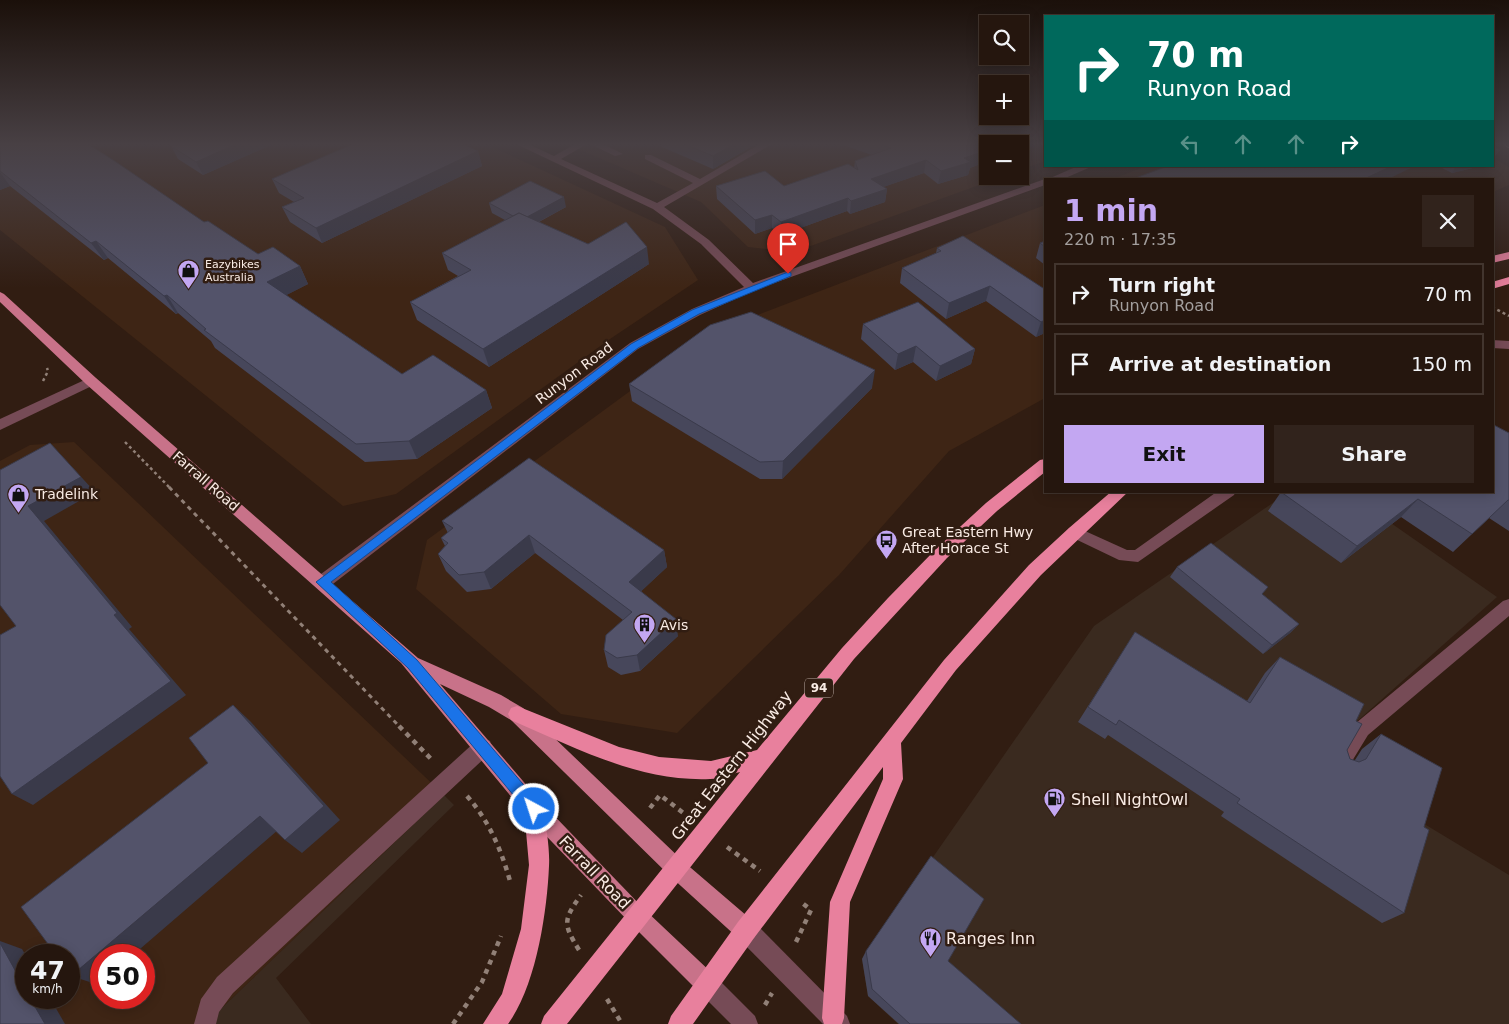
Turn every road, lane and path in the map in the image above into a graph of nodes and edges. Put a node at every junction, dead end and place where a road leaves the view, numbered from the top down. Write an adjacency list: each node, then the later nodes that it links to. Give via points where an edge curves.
1 (622, 192): 4 (street)
2 (686, 192): 4 (street)
3 (1018, 192): 9 (street, Runyon Road)
4 (657, 208): 9 (street, via 705,242)
5 (1509, 255): 6 (highway)
6 (1494, 259)
7 (1509, 280): 8 (highway)
8 (1494, 285)
9 (751, 288): 24 (street, Runyon Road, via 696,312 634,346)
10 (0, 296): 16 (main road, Farrall Road)
11 (1494, 308): 12 (path)
12 (1509, 316)
13 (1494, 344): 14 (street)
14 (1509, 345)
15 (44, 362): 17 (path, via 48,371)
16 (91, 381): 18 (street); 24 (main road, Farrall Road)
17 (39, 385)
18 (0, 425)
19 (119, 436): 32 (path)
20 (1044, 465): 30 (highway, Great Eastern Highway / 94, via 930,564 834,670)
21 (1120, 493): 23 (highway)
22 (1226, 493): 23 (street, via 1138,556 1126,556)
23 (1074, 532): 28 (highway, via 1035,570 950,665)
24 (322, 582): 26 (main road, Farrall Road)
25 (1509, 606): 31 (street, via 1362,729)
26 (413, 664): 27 (main road, Farrall Road); 29 (main road, Farrall Road)
27 (517, 714): 30 (highway, via 618,756 659,766 711,770); 34 (main road, Farrall Road)
28 (892, 739): 37 (highway); 40 (highway, via 892,779 840,902)
29 (483, 747): 32 (street); 33 (main road, Farrall Road)
30 (764, 757): 34 (highway, Great Eastern Highway / 94)
31 (1339, 765)
32 (450, 778): 35 (path, via 476,806 496,839 510,882); 41 (street, via 225,984 209,1007)
33 (534, 809): 36 (main road, Farrall Road); 43 (highway, via 540,865 532,929 512,1000)
34 (677, 869): 36 (highway, Great Eastern Highway / 94); 37 (main road, Farrall Road)
35 (509, 892)
36 (637, 916): 39 (main road, Farrall Road); 44 (highway, Great Eastern Highway / 94)
37 (746, 930): 39 (highway); 40 (street)
38 (502, 932): 42 (path, via 482,982)
39 (706, 983): 45 (highway); 46 (street)
40 (836, 1021)
41 (205, 1024)
42 (453, 1024)
43 (494, 1024)
44 (552, 1024)
45 (679, 1024)
46 (747, 1024)

